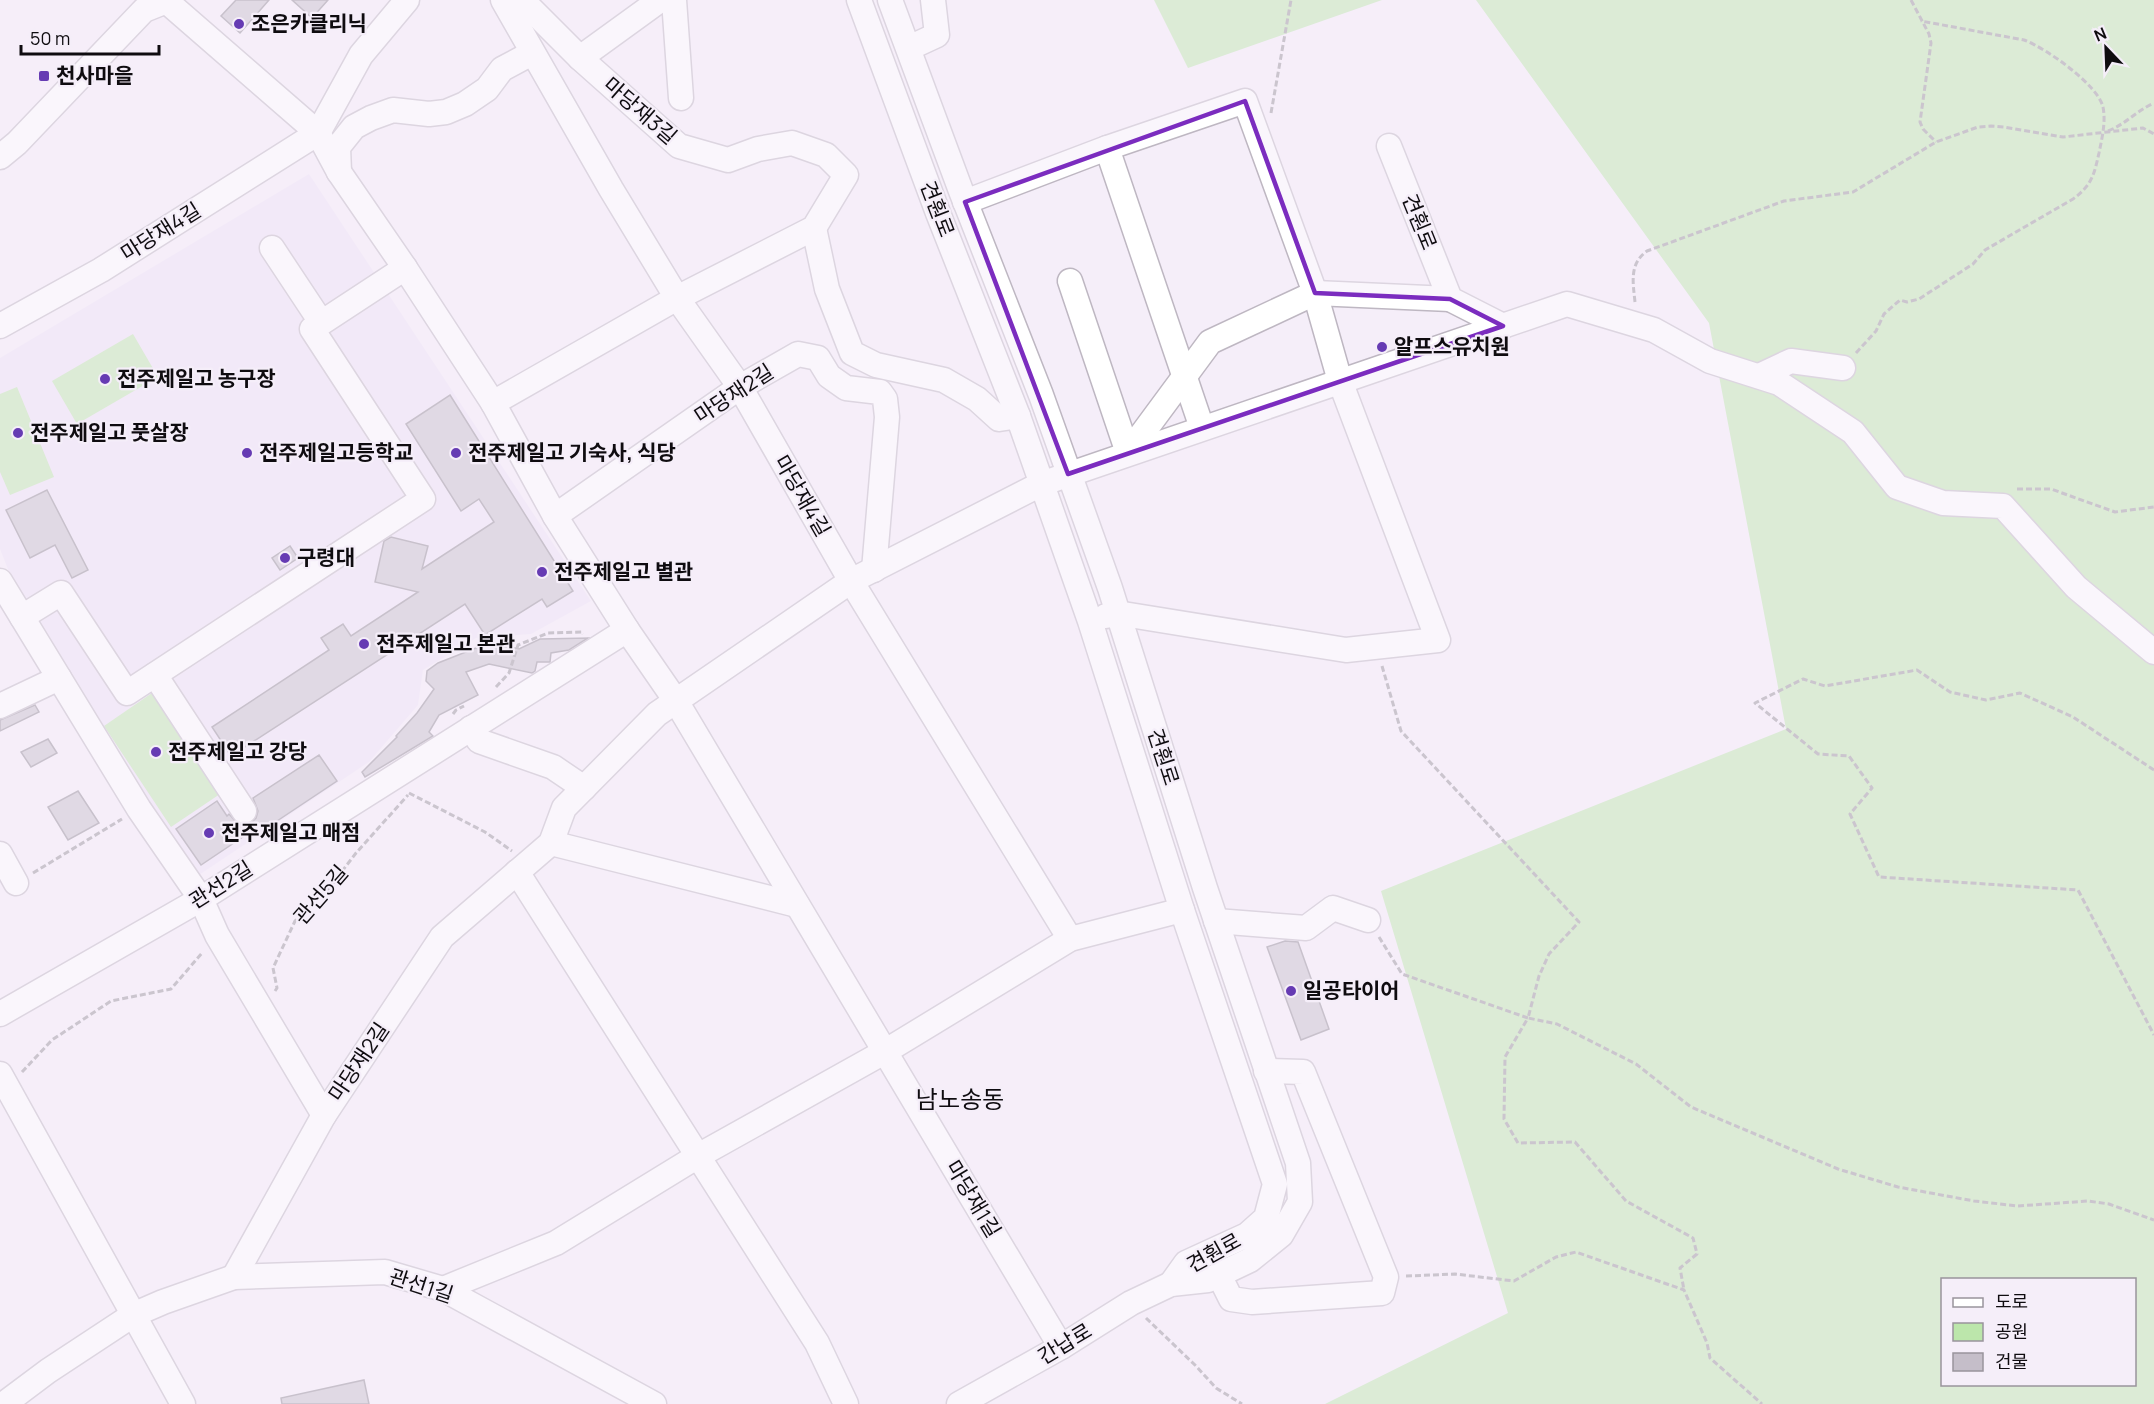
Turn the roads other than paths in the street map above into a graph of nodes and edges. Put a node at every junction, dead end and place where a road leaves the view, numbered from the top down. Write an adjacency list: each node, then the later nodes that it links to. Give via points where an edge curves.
1 (407, 0): 15 (street, 마당재4길, via 361,55)
2 (503, 0): 12 (street, 마당재4길)
3 (522, 0): 10 (street)
4 (660, 0): 13 (street)
5 (674, 0): 14 (street)
6 (859, 0): 37 (street, 견훤로)
7 (890, 0): 11 (street, 견훤로)
8 (933, 0): 11 (street, via 937,35)
9 (158, 2): 15 (street); 18 (street)
10 (545, 9): 13 (street)
11 (909, 48): 20 (street, 견훤로)
12 (532, 53): 19 (street, via 502,69 487,89 446,112 393,110 354,127 338,147); 26 (street, 마당재4길)
13 (580, 58): 21 (street, 마당재3길, via 679,146 728,160 792,143 826,155 846,175)
14 (681, 98)
15 (318, 133): 19 (street); 29 (street, 마당재4길, via 101,270)
16 (1389, 146): 27 (street, 견훤로)
17 (1107, 148): 20 (street, 견훤로); 25 (street, 견훤로, via 1245,101); 32 (street)
18 (0, 157)
19 (339, 172): 23 (street)
20 (966, 202): 40 (street, 견훤로)
21 (814, 228): 26 (street); 37 (street, via 827,289 852,353 876,365 944,380 977,399 999,419)
22 (272, 248): 28 (street)
23 (405, 268): 28 (street); 36 (street)
24 (1070, 281): 39 (street)
25 (1316, 293): 27 (street); 32 (street, via 1210,342); 34 (street, 견훤로)
26 (677, 298): 35 (street, 마당재4길); 36 (street)
27 (1450, 299): 30 (street)
28 (321, 322): 51 (street, via 312,329 423,500)
29 (0, 326)
30 (1503, 326): 33 (street, via 1567,304 1654,330 1710,361); 34 (street)
31 (1843, 368): 33 (street, via 1791,361)
32 (1184, 375): 38 (street); 39 (street)
33 (1759, 376): 50 (street, via 1779,383 1853,432 1897,487 1944,503 2003,507 2076,587)
34 (1340, 381): 38 (street); 46 (street, 견훤로, via 1438,640 1346,650)
35 (740, 387): 42 (street, 마당재2길); 43 (street, 마당재2길, via 798,354 818,358 829,376 846,388 880,392 887,417); 45 (street, 마당재4길)
36 (493, 403): 42 (street)
37 (1018, 416): 41 (street, 견훤로)
38 (1202, 428): 39 (street)
39 (1128, 453): 40 (street)
40 (1068, 474): 41 (street); 46 (street, 견훤로)
41 (1041, 484): 43 (street, 마당재2길); 48 (street, 견훤로)
42 (555, 516): 49 (street)
43 (874, 570): 45 (street, 마당재2길)
44 (0, 581): 47 (street)
45 (851, 581): 53 (street, 마당재2길); 67 (street, 마당재4길)
46 (1117, 613): 48 (street); 66 (street, 견훤로)
47 (22, 617): 51 (street, via 61,592 127,693); 52 (street)
48 (1090, 621): 64 (street, 견훤로)
49 (627, 630): 53 (street); 55 (street)
50 (2154, 652)
51 (155, 675): 57 (street)
52 (59, 678): 54 (street); 62 (street)
53 (676, 701): 56 (street, 마당재2길, via 657,714); 63 (street)
54 (0, 706)
55 (460, 724): 56 (street, via 478,741 553,767); 62 (street, 관선2길, via 437,748)
56 (584, 788): 58 (street, 마당재2길, via 564,808)
57 (244, 811)
58 (551, 843): 60 (street, 마당재2길); 63 (street)
59 (0, 854): 61 (street)
60 (522, 868): 72 (street, 마당재2길, via 442,937); 73 (street, via 601,1004)
61 (16, 883)
62 (201, 899): 68 (street, 관선2길); 72 (street, via 217,935)
63 (797, 905): 69 (street, 마당재1길)
64 (1182, 910): 67 (street); 76 (street, 견훤로, via 1275,1184 1266,1218 1246,1235 1186,1263)
65 (1368, 920): 66 (street, via 1333,908 1306,928)
66 (1216, 921): 70 (street, 견훤로)
67 (1070, 939): 69 (street)
68 (0, 1014)
69 (886, 1051): 73 (street); 79 (street, 마당재1길)
70 (1266, 1071): 74 (street, 견훤로, via 1298,1163 1300,1202 1281,1235 1250,1260); 74 (street, via 1303,1072 1386,1277 1382,1293 1252,1302 1231,1299)
71 (4, 1080): 78 (street)
72 (324, 1115): 75 (street, 마당재2길)
73 (698, 1156): 77 (street, via 556,1243); 83 (street, via 817,1343)
74 (1219, 1275): 76 (street, 견훤로)
75 (234, 1278): 77 (street, 관선1길, via 385,1272); 78 (street, 관선1길)
76 (1171, 1284): 79 (street, 간납로)
77 (443, 1289): 82 (street, 관선1길)
78 (133, 1315): 80 (street, 관선1길); 81 (street)
79 (1061, 1347): 84 (street, 간납로)
80 (4, 1404)
81 (183, 1404)
82 (654, 1404)
83 (846, 1404)
84 (959, 1404)

